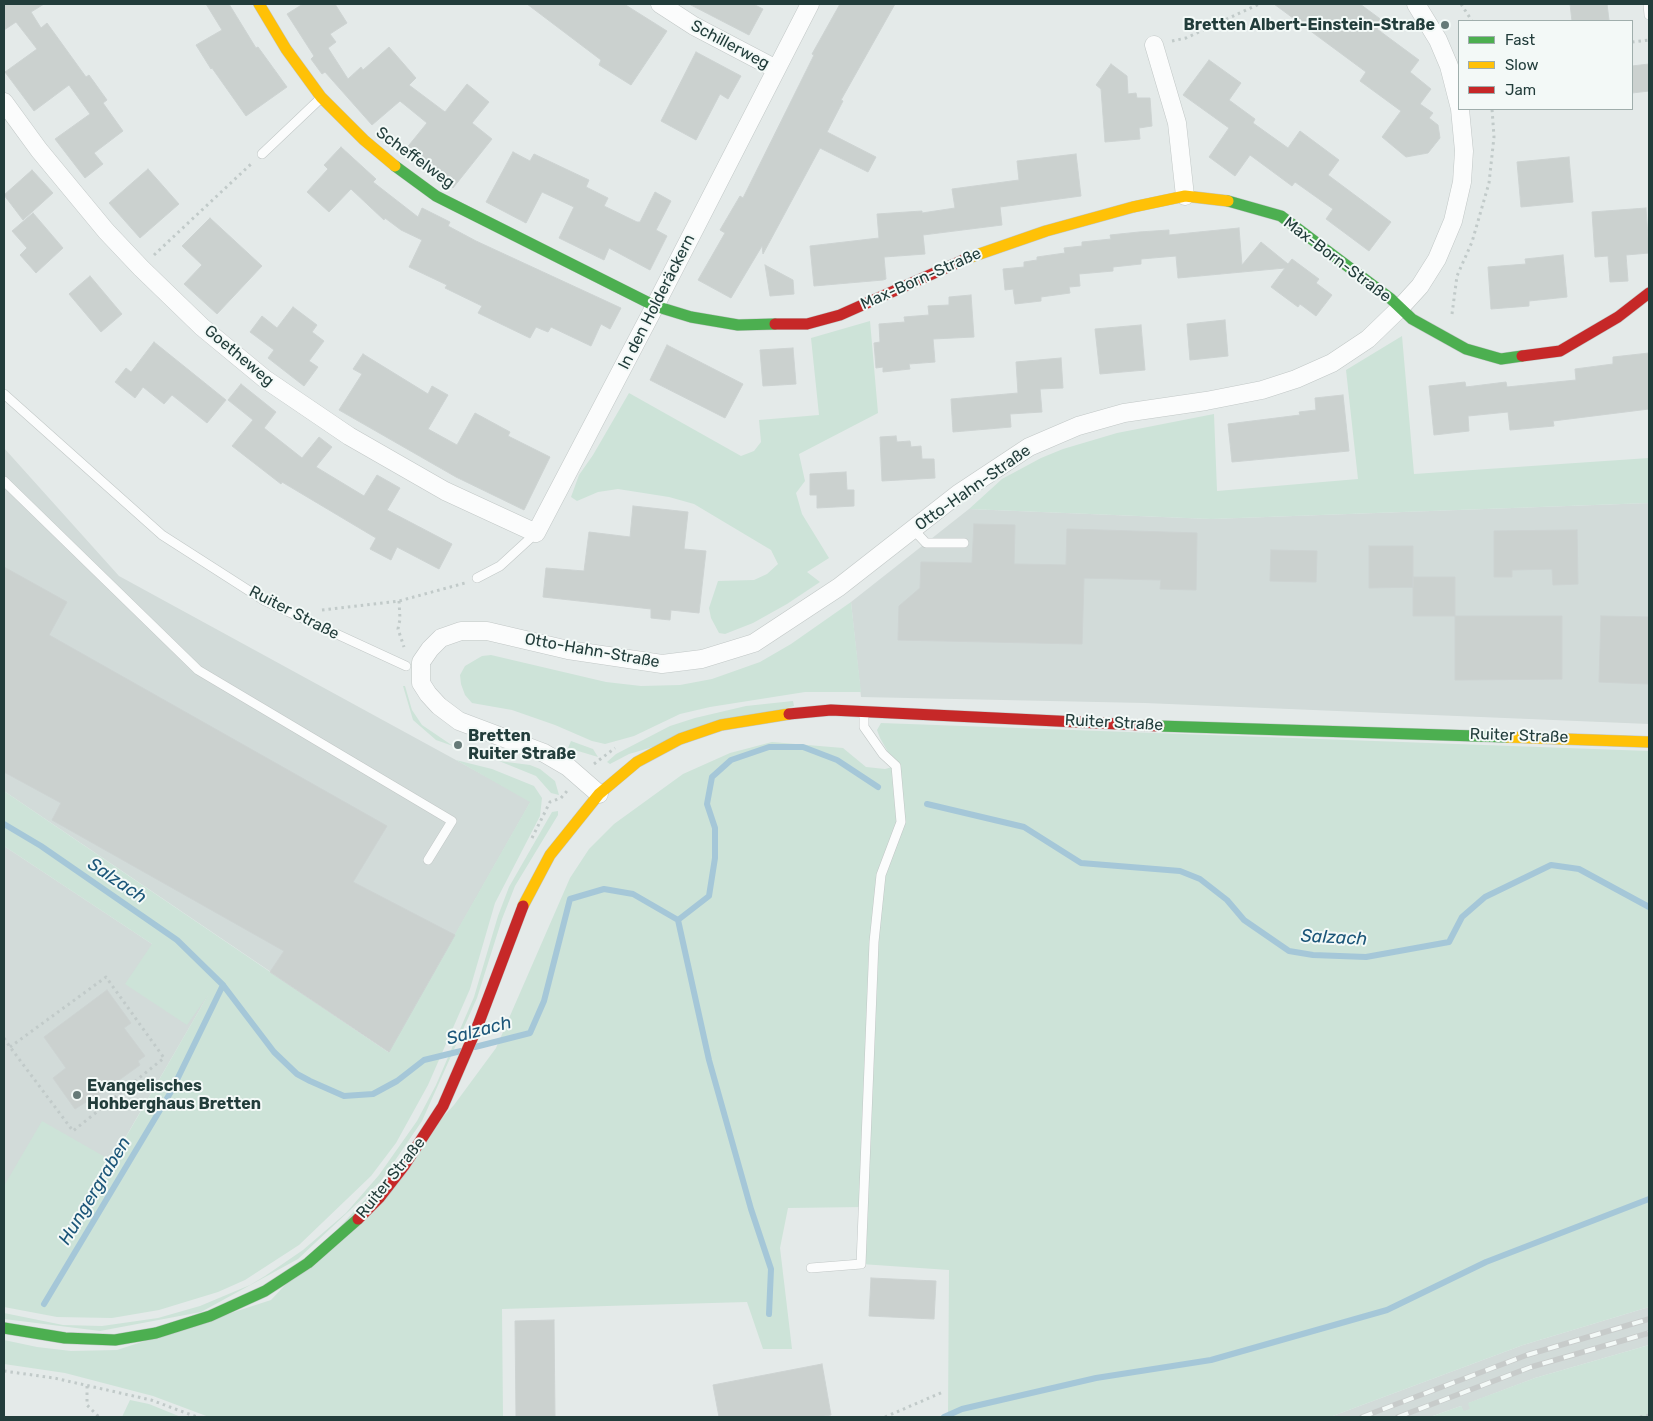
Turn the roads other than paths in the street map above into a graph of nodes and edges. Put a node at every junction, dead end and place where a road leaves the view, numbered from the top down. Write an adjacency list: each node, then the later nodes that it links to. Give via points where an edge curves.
1 (259, 4): 9 (street, Scheffelweg)
2 (660, 4): 8 (street, Schillerweg, via 694,26)
3 (810, 4): 8 (street, In den Holderäckern)
4 (1416, 4): 10 (street, Otto-Hahn-Straße, via 1438,40)
5 (1648, 4): 6 (lane)
6 (1649, 15)
7 (1154, 45): 14 (street, via 1177,123)
8 (776, 69): 16 (street, In den Holderäckern)
9 (321, 97): 13 (lane); 16 (street, Scheffelweg, via 364,140 436,196)
10 (1458, 100)
11 (4, 102): 21 (street, Goetheweg, via 106,231 202,327 286,395 349,436 445,491)
12 (1460, 110): 17 (street, Otto-Hahn-Straße, via 1464,151 1462,182 1453,221 1437,259 1420,286)
13 (262, 154)
14 (1185, 196): 16 (street, Max-Born-Straße, via 1113,212 991,249 840,315 807,324 738,325); 17 (street, Max-Born-Straße, via 1231,201 1281,216 1391,299)
15 (1649, 294): 17 (street, Max-Born-Straße, via 1618,317 1560,351 1501,359 1456,344)
16 (655, 306): 21 (street, In den Holderäckern)
17 (1399, 309): 20 (street, Otto-Hahn-Straße, via 1368,339 1332,363 1296,380 1215,400 1124,413 1078,426 1028,447 958,494)
18 (4, 394): 24 (lane, Ruiter Straße, via 162,535 264,601)
19 (4, 481): 28 (lane, via 198,670 452,821)
20 (914, 529): 22 (lane, via 926,543); 24 (street, Otto-Hahn-Straße, via 839,587 777,629 754,643 702,659 682,663 645,663 473,630 441,638)
21 (536, 533): 23 (lane, In den Holderäckern, via 500,566)
22 (964, 543)
23 (477, 578)
24 (413, 668): 27 (street, via 428,694 459,721 544,753 568,767)
25 (864, 710): 26 (street, Ruiter Straße, via 1141,725); 27 (street, Ruiter Straße, via 769,716 721,725 680,739 638,762); 29 (lane, via 864,728 896,766 901,822 881,875 874,942 861,1264)
26 (1649, 742)
27 (599, 794): 30 (street, Ruiter Straße, via 550,855 528,894 478,1025 429,1131 380,1197 350,1227 308,1263 265,1291 210,1316 156,1333 116,1340 65,1338)
28 (428, 860)
29 (811, 1268)
30 (4, 1328)

